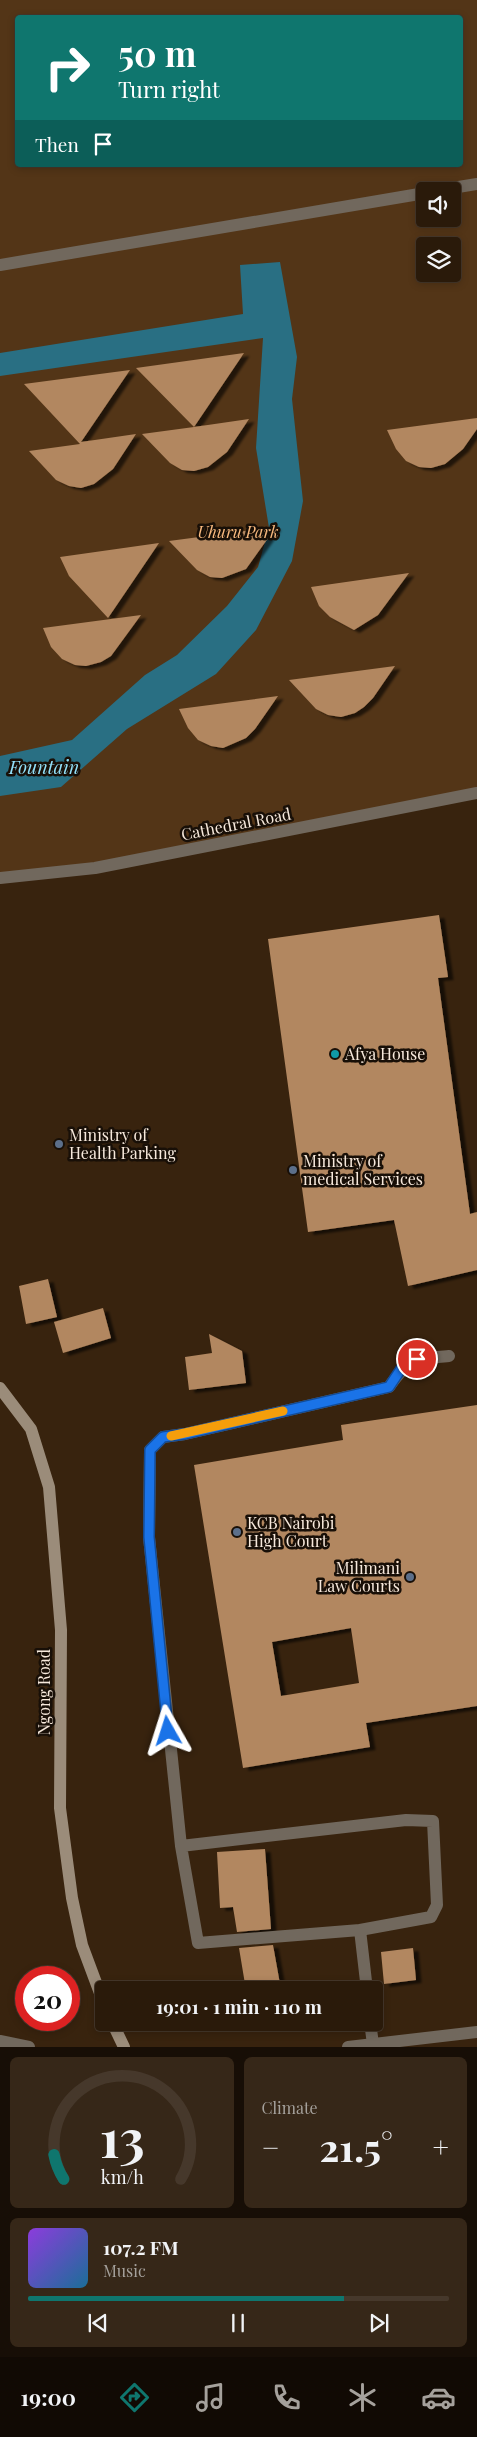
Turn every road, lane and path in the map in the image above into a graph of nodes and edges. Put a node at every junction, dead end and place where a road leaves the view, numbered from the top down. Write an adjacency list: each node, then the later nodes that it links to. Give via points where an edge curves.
1 (477, 184): 2 (street)
2 (461, 187)
3 (416, 195): 4 (street)
4 (0, 265)
5 (477, 793): 6 (street, Cathedral Road, via 95,868)
6 (0, 878)
7 (449, 1356): 9 (street, via 417,1359 401,1369 389,1387 163,1437 150,1450 149,1537)
8 (0, 1388): 11 (main road, Ngong Road, via 31,1429 49,1487 61,1630 60,1808 72,1898 82,1945)
9 (181, 1846): 10 (street, via 198,1943); 10 (street, via 406,1820 433,1821 437,1905 431,1917)
10 (360, 1930): 12 (street)
11 (95, 1981)
12 (365, 1981)
13 (116, 2031): 19 (main road)
14 (371, 2031): 17 (street)
15 (477, 2032): 17 (street)
16 (0, 2040): 18 (street)
17 (373, 2044): 20 (street)
18 (29, 2047)
19 (124, 2047)
20 (348, 2047)

